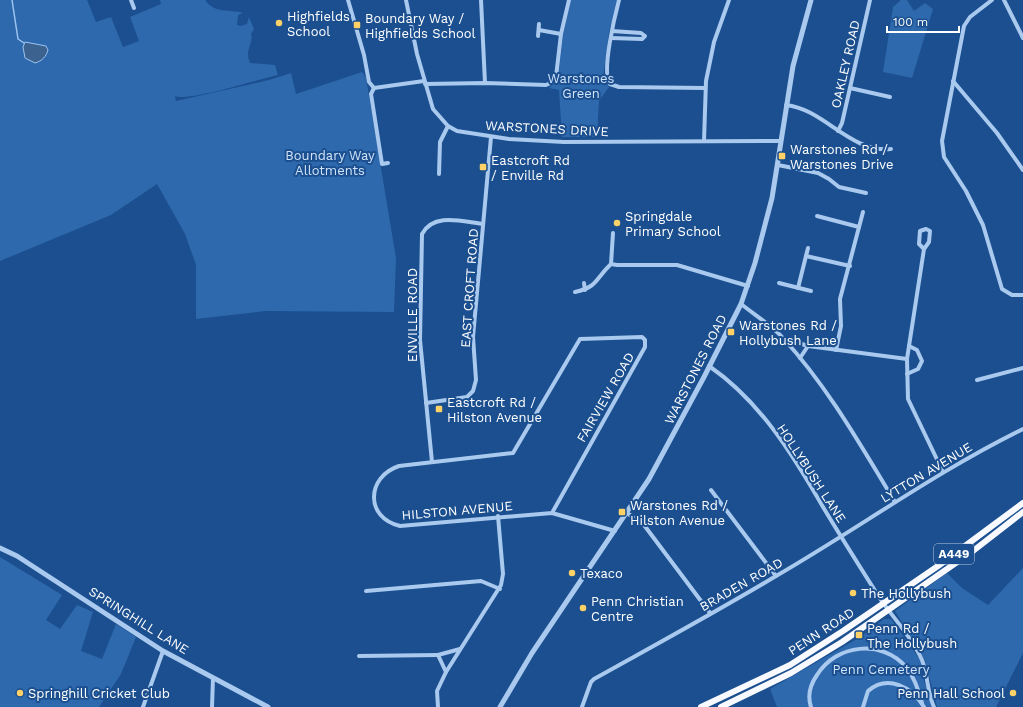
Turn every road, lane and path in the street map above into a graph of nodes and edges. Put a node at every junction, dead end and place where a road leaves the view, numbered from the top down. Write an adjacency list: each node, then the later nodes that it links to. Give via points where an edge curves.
1 (131, 0): 12 (street)
2 (348, 0): 23 (street, via 369,82)
3 (406, 0): 21 (street, WARSTONES DRIVE)
4 (481, 0): 22 (street)
5 (569, 0): 16 (street)
6 (619, 0): 15 (street)
7 (729, 0): 24 (street, via 712,50)
8 (810, 0): 27 (street, WARSTONES ROAD)
9 (870, 0): 25 (street, OAKLEY ROAD)
10 (992, 0): 20 (street, via 970,17 964,26)
11 (1004, 0): 19 (street)
12 (134, 8)
13 (539, 24): 14 (street)
14 (539, 30): 16 (street); 17 (street)
15 (612, 31): 18 (street); 18 (street, via 641,33 645,36 642,39)
16 (561, 34): 22 (street, via 556,79 546,85)
17 (538, 36)
18 (611, 38): 24 (street, via 606,77 610,84 619,87)
19 (1023, 38)
20 (953, 81): 36 (street); 56 (street, via 942,141 944,157 966,191 983,225 1002,289 1012,295)
21 (424, 83): 22 (street); 23 (street); 28 (street, WARSTONES DRIVE, via 433,109)
22 (485, 83)
23 (374, 88): 34 (street, via 371,94 382,164)
24 (705, 88): 31 (street)
25 (850, 88): 26 (street); 29 (street, OAKLEY ROAD)
26 (890, 97)
27 (786, 105): 29 (street, via 803,109); 32 (street, WARSTONES ROAD)
28 (448, 126): 30 (street, WARSTONES DRIVE, via 464,133); 37 (street, via 440,142)
29 (838, 131): 33 (street, via 850,139 882,150)
30 (491, 136): 31 (street, WARSTONES DRIVE, via 559,142); 41 (street, EAST CROFT ROAD)
31 (704, 141): 32 (street, WARSTONES DRIVE)
32 (781, 141): 35 (street, WARSTONES ROAD)
33 (891, 149)
34 (388, 164)
35 (778, 165): 38 (street, via 818,173 829,178 838,187); 51 (street, WARSTONES ROAD, via 763,234)
36 (1023, 170)
37 (439, 174)
38 (866, 193)
39 (863, 212): 42 (street)
40 (817, 216): 42 (street)
41 (483, 224): 68 (street, EAST CROFT ROAD, via 474,337 475,386 467,397); 68 (street, ENVILLE ROAD, via 440,220 428,225 422,234 420,340)
42 (859, 227): 48 (street)
43 (613, 233): 47 (street)
44 (808, 248): 46 (street)
45 (924, 248): 45 (street, via 929,242 930,231 926,229 920,231 919,242); 60 (street)
46 (806, 256): 48 (street); 52 (street)
47 (611, 264): 51 (street, via 677,265); 53 (street, via 602,272 595,284)
48 (850, 266): 61 (street, via 840,299 840,326)
49 (779, 283): 52 (street)
50 (584, 284): 53 (street)
51 (748, 286): 57 (street, WARSTONES ROAD)
52 (798, 288): 55 (street)
53 (585, 290): 54 (street)
54 (575, 292)
55 (811, 292)
56 (1023, 295)
57 (740, 304): 58 (street); 64 (street, WARSTONES ROAD)
58 (782, 337): 59 (street); 62 (street)
59 (808, 346): 61 (street); 62 (street)
60 (909, 346): 63 (street); 66 (street, via 917,350 922,361 918,369)
61 (836, 350): 63 (street)
62 (800, 358): 74 (street, via 838,409)
63 (907, 359): 66 (street)
64 (709, 366): 78 (street, WARSTONES ROAD, via 666,448); 81 (street, HOLLYBUSH LANE, via 744,397 784,442)
65 (1023, 368): 67 (street)
66 (907, 374): 72 (street, via 908,399)
67 (977, 380)
68 (426, 403): 71 (street, ENVILLE ROAD)
69 (1023, 429): 72 (street, LYTTON AVENUE)
70 (510, 454): 71 (street, HILSTON AVENUE); 77 (street, FAIRVIEW ROAD, via 515,451 580,339 642,337 645,340 645,348)
71 (432, 462): 79 (street, HILSTON AVENUE, via 399,466 382,476 374,496 380,515 391,524 408,526)
72 (943, 472): 74 (street, LYTTON AVENUE)
73 (711, 490): 83 (street)
74 (895, 502): 81 (street, LYTTON AVENUE)
75 (1023, 503): 86 (highway, PENN ROAD / A449)
76 (1023, 512): 87 (highway, PENN ROAD / A449)
77 (552, 513): 79 (street, HILSTON AVENUE); 80 (street, HILSTON AVENUE)
78 (627, 513): 80 (street, WARSTONES ROAD); 88 (street, via 644,525)
79 (498, 516): 84 (street, via 503,574)
80 (615, 531): 100 (street, WARSTONES ROAD, via 532,653)
81 (841, 536): 83 (street, BRADEN ROAD); 86 (street, HOLLYBUSH LANE)
82 (0, 548): 90 (street, SPRINGHILL LANE, via 17,556)
83 (776, 576): 88 (street, BRADEN ROAD)
84 (500, 589): 85 (street, via 481,581); 89 (street)
85 (366, 591)
86 (884, 604): 87 (street, HOLLYBUSH LANE); 102 (highway, PENN ROAD / A449, via 790,665)
87 (887, 610): 103 (highway, PENN ROAD / A449, via 842,642 791,673); 106 (street, HOLLYBUSH LANE, via 922,661)
88 (710, 613): 101 (street, BRADEN ROAD, via 594,679)
89 (460, 649): 91 (street); 93 (street)
90 (163, 651): 94 (street, SPRINGHILL LANE); 96 (street)
91 (438, 655): 92 (street); 93 (street)
92 (359, 656)
93 (446, 672): 99 (street, via 437,691)
94 (213, 678): 97 (street); 98 (street, SPRINGHILL LANE)
95 (923, 705): 104 (street, via 915,681 900,661 886,652 862,649 837,655 822,667 811,686); 105 (street, via 907,688 886,683 868,692)
96 (143, 707)
97 (212, 707)
98 (268, 707)
99 (438, 707)
100 (500, 707)
101 (582, 707)
102 (701, 707)
103 (721, 707)
104 (811, 707)
105 (863, 707)
106 (934, 707)

